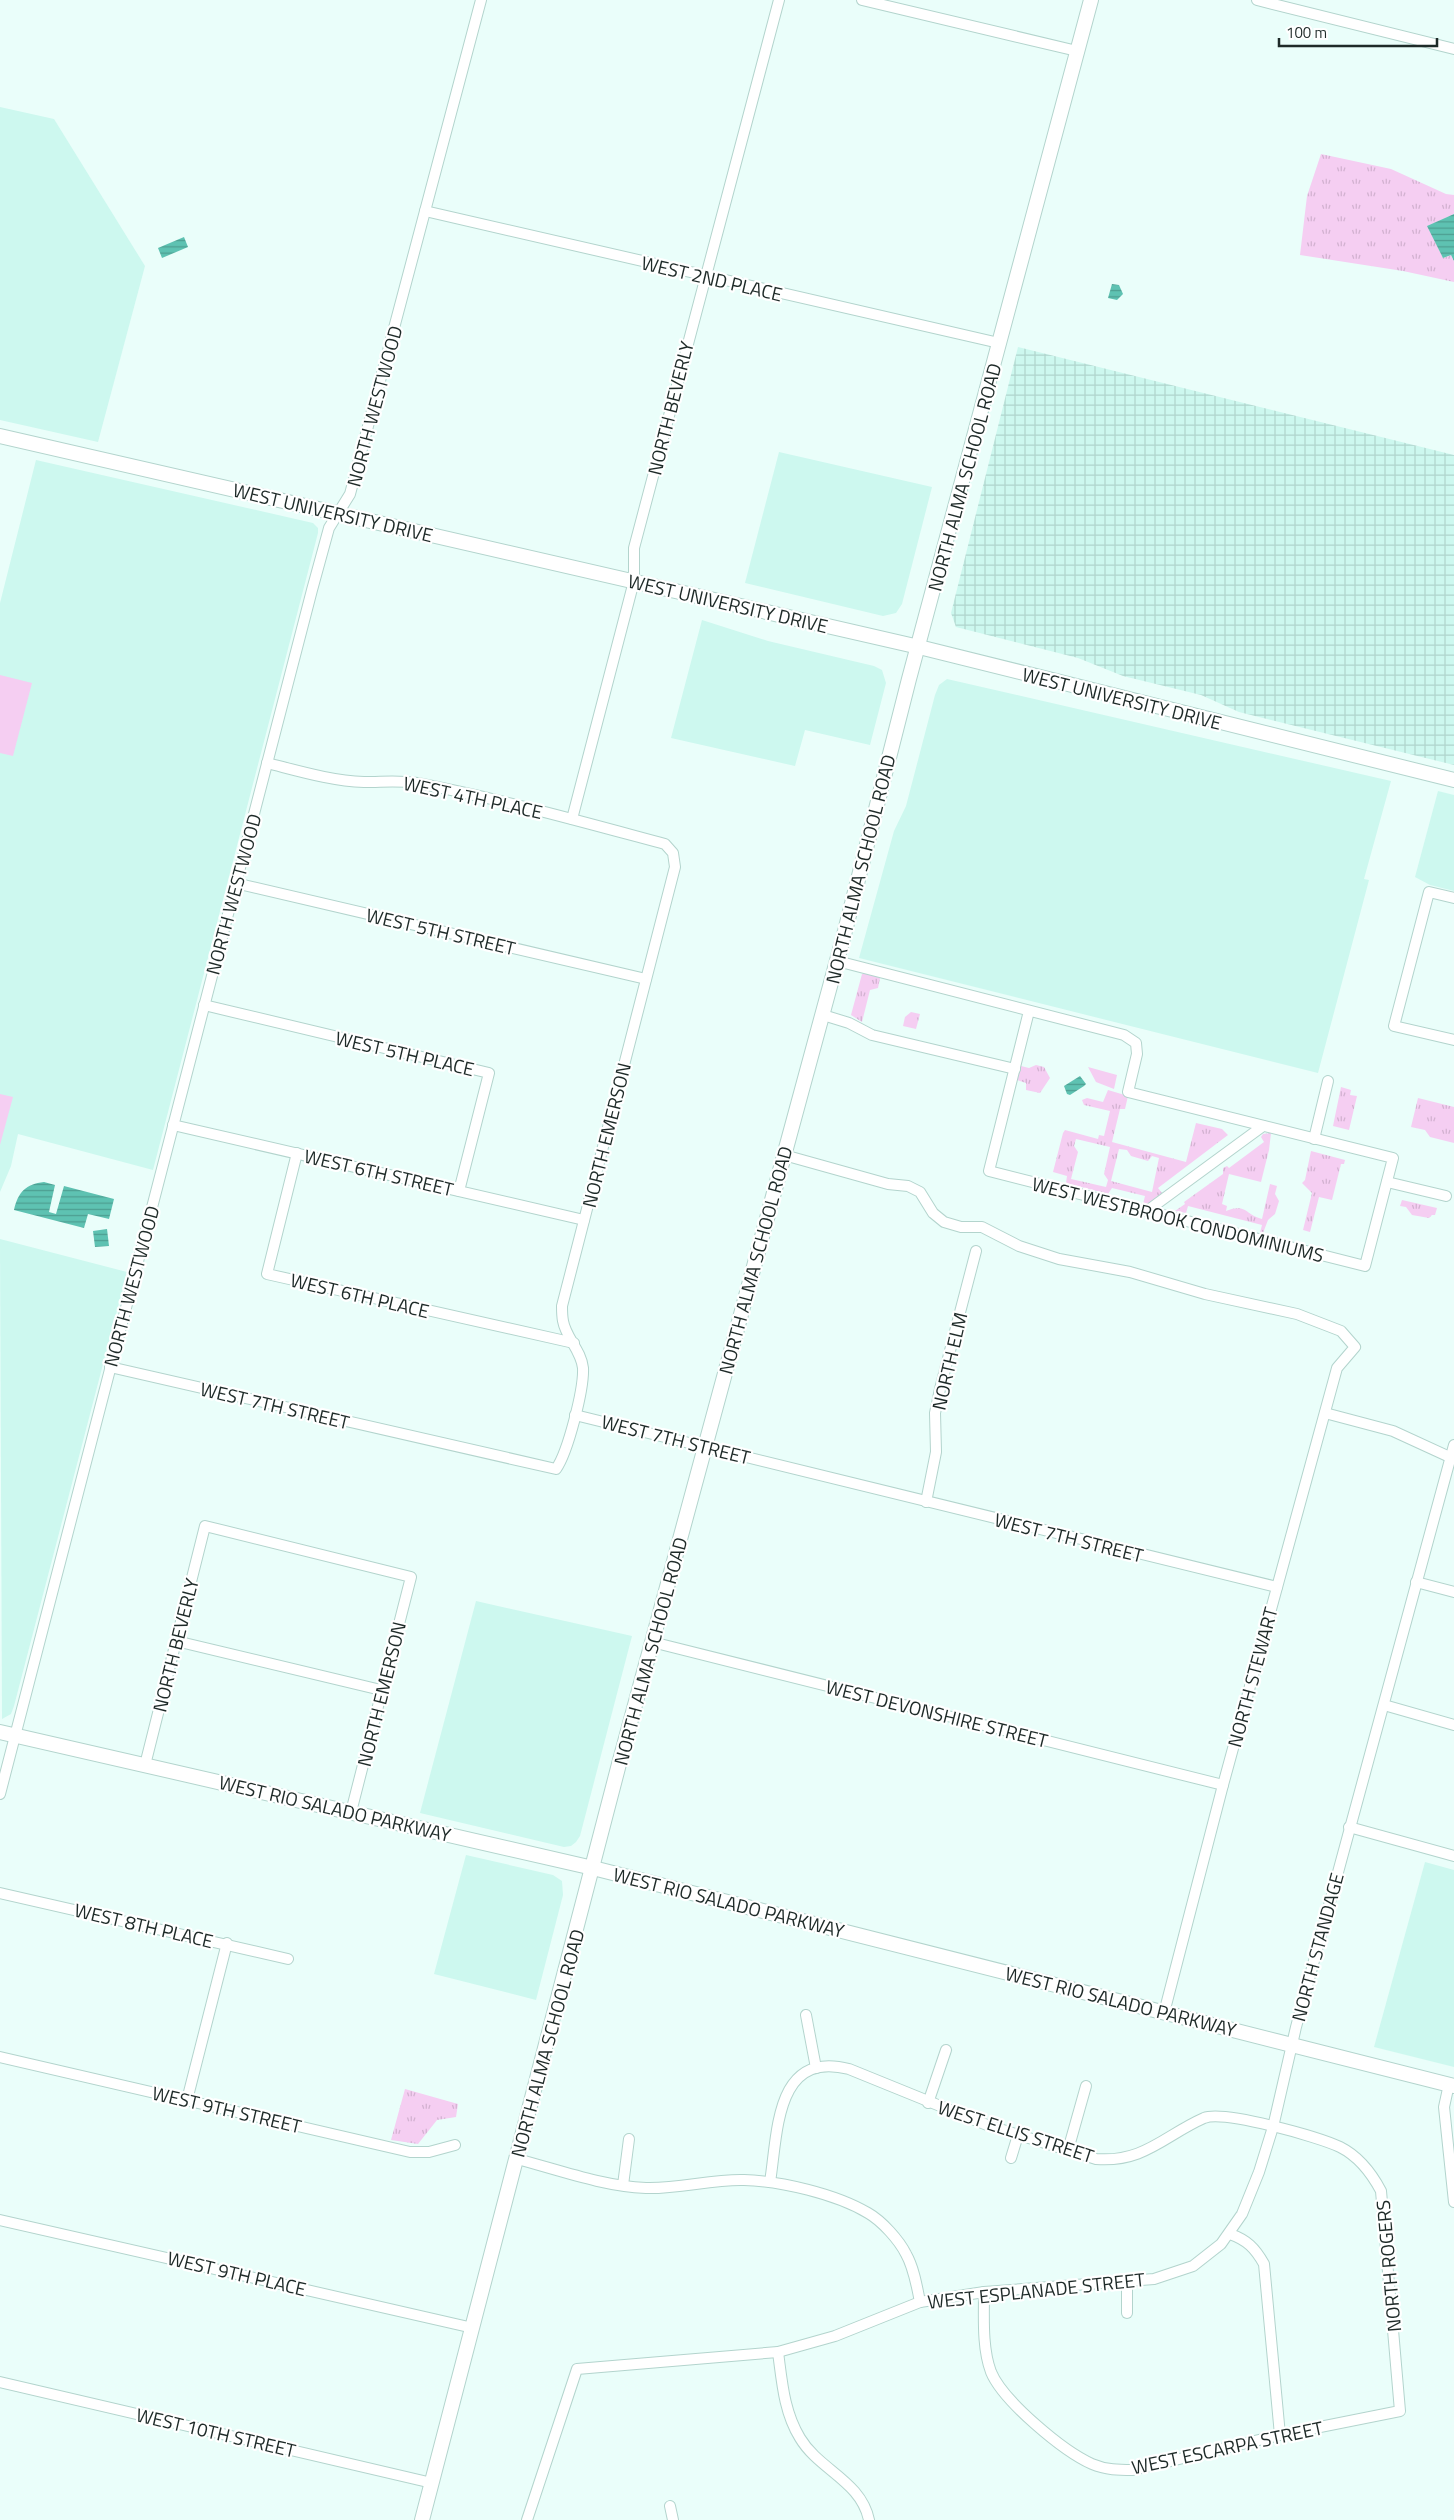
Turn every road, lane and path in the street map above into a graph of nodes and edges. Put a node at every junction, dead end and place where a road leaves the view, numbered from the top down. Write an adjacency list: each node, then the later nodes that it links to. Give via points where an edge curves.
1 (481, 0): 8 (street, NORTH WESTWOOD)
2 (779, 0): 9 (street, NORTH BEVERLY)
3 (862, 0): 7 (street)
4 (1091, 0): 7 (main road, NORTH ALMA SCHOOL ROAD)
5 (1257, 0): 6 (street)
6 (1454, 49)
7 (1077, 51): 10 (main road, NORTH ALMA SCHOOL ROAD)
8 (425, 211): 9 (street, WEST 2ND PLACE); 12 (street, NORTH WESTWOOD, via 350,496)
9 (704, 276): 10 (street, WEST 2ND PLACE); 13 (street, NORTH BEVERLY, via 634,548)
10 (999, 343): 14 (main road, NORTH ALMA SCHOOL ROAD)
11 (0, 436): 12 (main road, WEST UNIVERSITY DRIVE)
12 (338, 513): 13 (main road, WEST UNIVERSITY DRIVE); 15 (street, NORTH WESTWOOD, via 328,531)
13 (634, 581): 14 (main road, WEST UNIVERSITY DRIVE); 17 (street, NORTH BEVERLY)
14 (918, 647): 16 (main road, WEST UNIVERSITY DRIVE); 21 (main road, NORTH ALMA SCHOOL ROAD)
15 (267, 763): 17 (street, WEST 4TH PLACE, via 340,780 417,783); 19 (street, NORTH WESTWOOD)
16 (1454, 780)
17 (572, 819): 18 (street, WEST 4TH PLACE, via 665,844)
18 (673, 852): 22 (street, NORTH EMERSON, via 675,867)
19 (235, 883): 22 (street, WEST 5TH STREET); 23 (street, NORTH WESTWOOD)
20 (1454, 898): 26 (street, via 1428,892 1394,1026)
21 (837, 961): 24 (street); 25 (main road, NORTH ALMA SCHOOL ROAD)
22 (646, 979): 38 (street, NORTH EMERSON)
23 (204, 1005): 29 (street, NORTH WESTWOOD); 35 (street, WEST 5TH PLACE, via 488,1073)
24 (1029, 1011): 27 (street); 30 (street, via 1124,1035 1136,1043 1137,1054 1128,1092)
25 (822, 1015): 27 (street, via 872,1035); 33 (main road, NORTH ALMA SCHOOL ROAD)
26 (1454, 1040)
27 (1015, 1070): 37 (street, WEST WESTBROOK CONDOMINIUMS, via 990,1172)
28 (1328, 1081): 31 (street)
29 (173, 1125): 32 (street, WEST 6TH STREET); 41 (street, NORTH WESTWOOD)
30 (1263, 1126): 31 (street); 37 (street)
31 (1314, 1139): 34 (street, via 1393,1158)
32 (297, 1153): 35 (street, WEST 6TH STREET); 40 (street, WEST 6TH PLACE, via 267,1274)
33 (784, 1155): 42 (street, NORTH STEWART, via 888,1184 908,1186 920,1192 933,1213 944,1222 961,1227 982,1227 1019,1246 1059,1259 1130,1272 1205,1294 1297,1314 1341,1331 1355,1347 1337,1368); 45 (main road, NORTH ALMA SCHOOL ROAD)
34 (1387, 1182): 36 (street); 37 (street, WEST WESTBROOK CONDOMINIUMS, via 1366,1266)
35 (459, 1191): 38 (street, WEST 6TH STREET)
36 (1446, 1196)
37 (1147, 1211)
38 (584, 1220): 40 (street, NORTH EMERSON, via 562,1306 563,1323)
39 (976, 1251): 47 (street, NORTH ELM, via 939,1397 936,1452)
40 (574, 1343): 43 (street, NORTH EMERSON, via 582,1368)
41 (110, 1367): 43 (street, WEST 7TH STREET, via 556,1469 563,1459); 58 (street, NORTH WESTWOOD)
42 (1326, 1412): 46 (street, via 1393,1431); 50 (street, NORTH STEWART)
43 (575, 1414): 45 (street, WEST 7TH STREET)
44 (1454, 1445): 46 (street, NORTH STANDAGE)
45 (704, 1446): 47 (street, WEST 7TH STREET); 53 (main road, NORTH ALMA SCHOOL ROAD)
46 (1452, 1458): 49 (street, NORTH STANDAGE)
47 (926, 1502): 50 (street, WEST 7TH STREET)
48 (411, 1577): 52 (street, NORTH BEVERLY, via 204,1526); 54 (street, NORTH EMERSON)
49 (1416, 1582): 51 (street); 55 (street, NORTH STANDAGE)
50 (1277, 1587): 60 (street, NORTH STEWART)
51 (1454, 1592)
52 (176, 1641): 54 (street); 59 (street, NORTH BEVERLY)
53 (652, 1642): 60 (street, WEST DEVONSHIRE STREET); 65 (main road, NORTH ALMA SCHOOL ROAD)
54 (381, 1690): 62 (street, NORTH EMERSON)
55 (1384, 1706): 56 (street); 63 (street, NORTH STANDAGE)
56 (1454, 1725)
57 (0, 1732): 58 (main road, WEST RIO SALADO PARKWAY)
58 (15, 1736): 59 (main road, WEST RIO SALADO PARKWAY); 61 (street, NORTH WESTWOOD)
59 (145, 1765): 62 (main road, WEST RIO SALADO PARKWAY)
60 (1223, 1785): 69 (street, NORTH STEWART)
61 (0, 1794)
62 (351, 1812): 65 (main road, WEST RIO SALADO PARKWAY)
63 (1349, 1827): 64 (street); 71 (street, NORTH STANDAGE)
64 (1454, 1856)
65 (592, 1868): 69 (main road, WEST RIO SALADO PARKWAY); 85 (main road, NORTH ALMA SCHOOL ROAD)
66 (0, 1892): 67 (street, WEST 8TH PLACE)
67 (227, 1944): 68 (street, WEST 8TH PLACE); 77 (street)
68 (288, 1959)
69 (1164, 2013): 71 (main road, WEST RIO SALADO PARKWAY)
70 (806, 2015): 74 (street)
71 (1291, 2043): 75 (main road, WEST RIO SALADO PARKWAY); 79 (street, NORTH STANDAGE)
72 (946, 2050): 78 (street, WEST ELLIS STREET)
73 (0, 2057): 77 (street, WEST 9TH STREET)
74 (816, 2068): 78 (street, WEST ELLIS STREET, via 830,2064 849,2069); 86 (street, WEST ELLIS STREET, via 794,2081 785,2095)
75 (1451, 2085): 88 (street, via 1444,2107)
76 (1086, 2086): 83 (street)
77 (187, 2100): 82 (street, WEST 9TH STREET, via 410,2152 430,2152)
78 (928, 2102): 80 (street, WEST ELLIS STREET)
79 (1273, 2127): 83 (street, WEST ELLIS STREET, via 1225,2116 1206,2117 1146,2152 1128,2157 1113,2160); 90 (street, NORTH STANDAGE, via 1251,2194); 98 (street, NORTH ROGERS, via 1342,2148 1372,2175 1381,2191)
80 (1018, 2135): 83 (street, WEST ELLIS STREET); 84 (street)
81 (629, 2140): 87 (street)
82 (455, 2145)
83 (1068, 2150)
84 (1011, 2158)
85 (517, 2159): 87 (street); 95 (main road, NORTH ALMA SCHOOL ROAD)
86 (770, 2182): 87 (street, via 717,2180 648,2188); 93 (street, via 842,2201 869,2213 907,2255)
87 (623, 2185)
88 (1454, 2202)
89 (0, 2220): 95 (street, WEST 9TH PLACE)
90 (1230, 2234): 91 (street, WEST ESPLANADE STREET, via 1193,2266 1154,2279); 99 (street, via 1244,2239 1256,2249 1264,2264)
91 (1127, 2282): 92 (street, WEST ESPLANADE STREET); 94 (street)
92 (984, 2292): 93 (street, WEST ESPLANADE STREET); 99 (street, WEST ESCARPA STREET, via 987,2353 991,2372 1002,2390 1012,2403 1057,2441 1092,2464 1111,2470 1133,2470)
93 (920, 2302): 96 (street, WEST ESPLANADE STREET, via 835,2336)
94 (1127, 2313)
95 (473, 2328): 100 (main road, NORTH ALMA SCHOOL ROAD)
96 (778, 2352): 103 (street, WEST ESPLANADE STREET, via 577,2369); 105 (street, via 783,2394 800,2439 858,2496)
97 (0, 2382): 100 (street, WEST 10TH STREET)
98 (1400, 2411): 99 (street, WEST ESCARPA STREET)
99 (1280, 2435)
100 (432, 2483): 102 (main road, NORTH ALMA SCHOOL ROAD)
101 (670, 2506): 104 (street)
102 (422, 2520)
103 (527, 2520)
104 (673, 2520)
105 (869, 2520)

